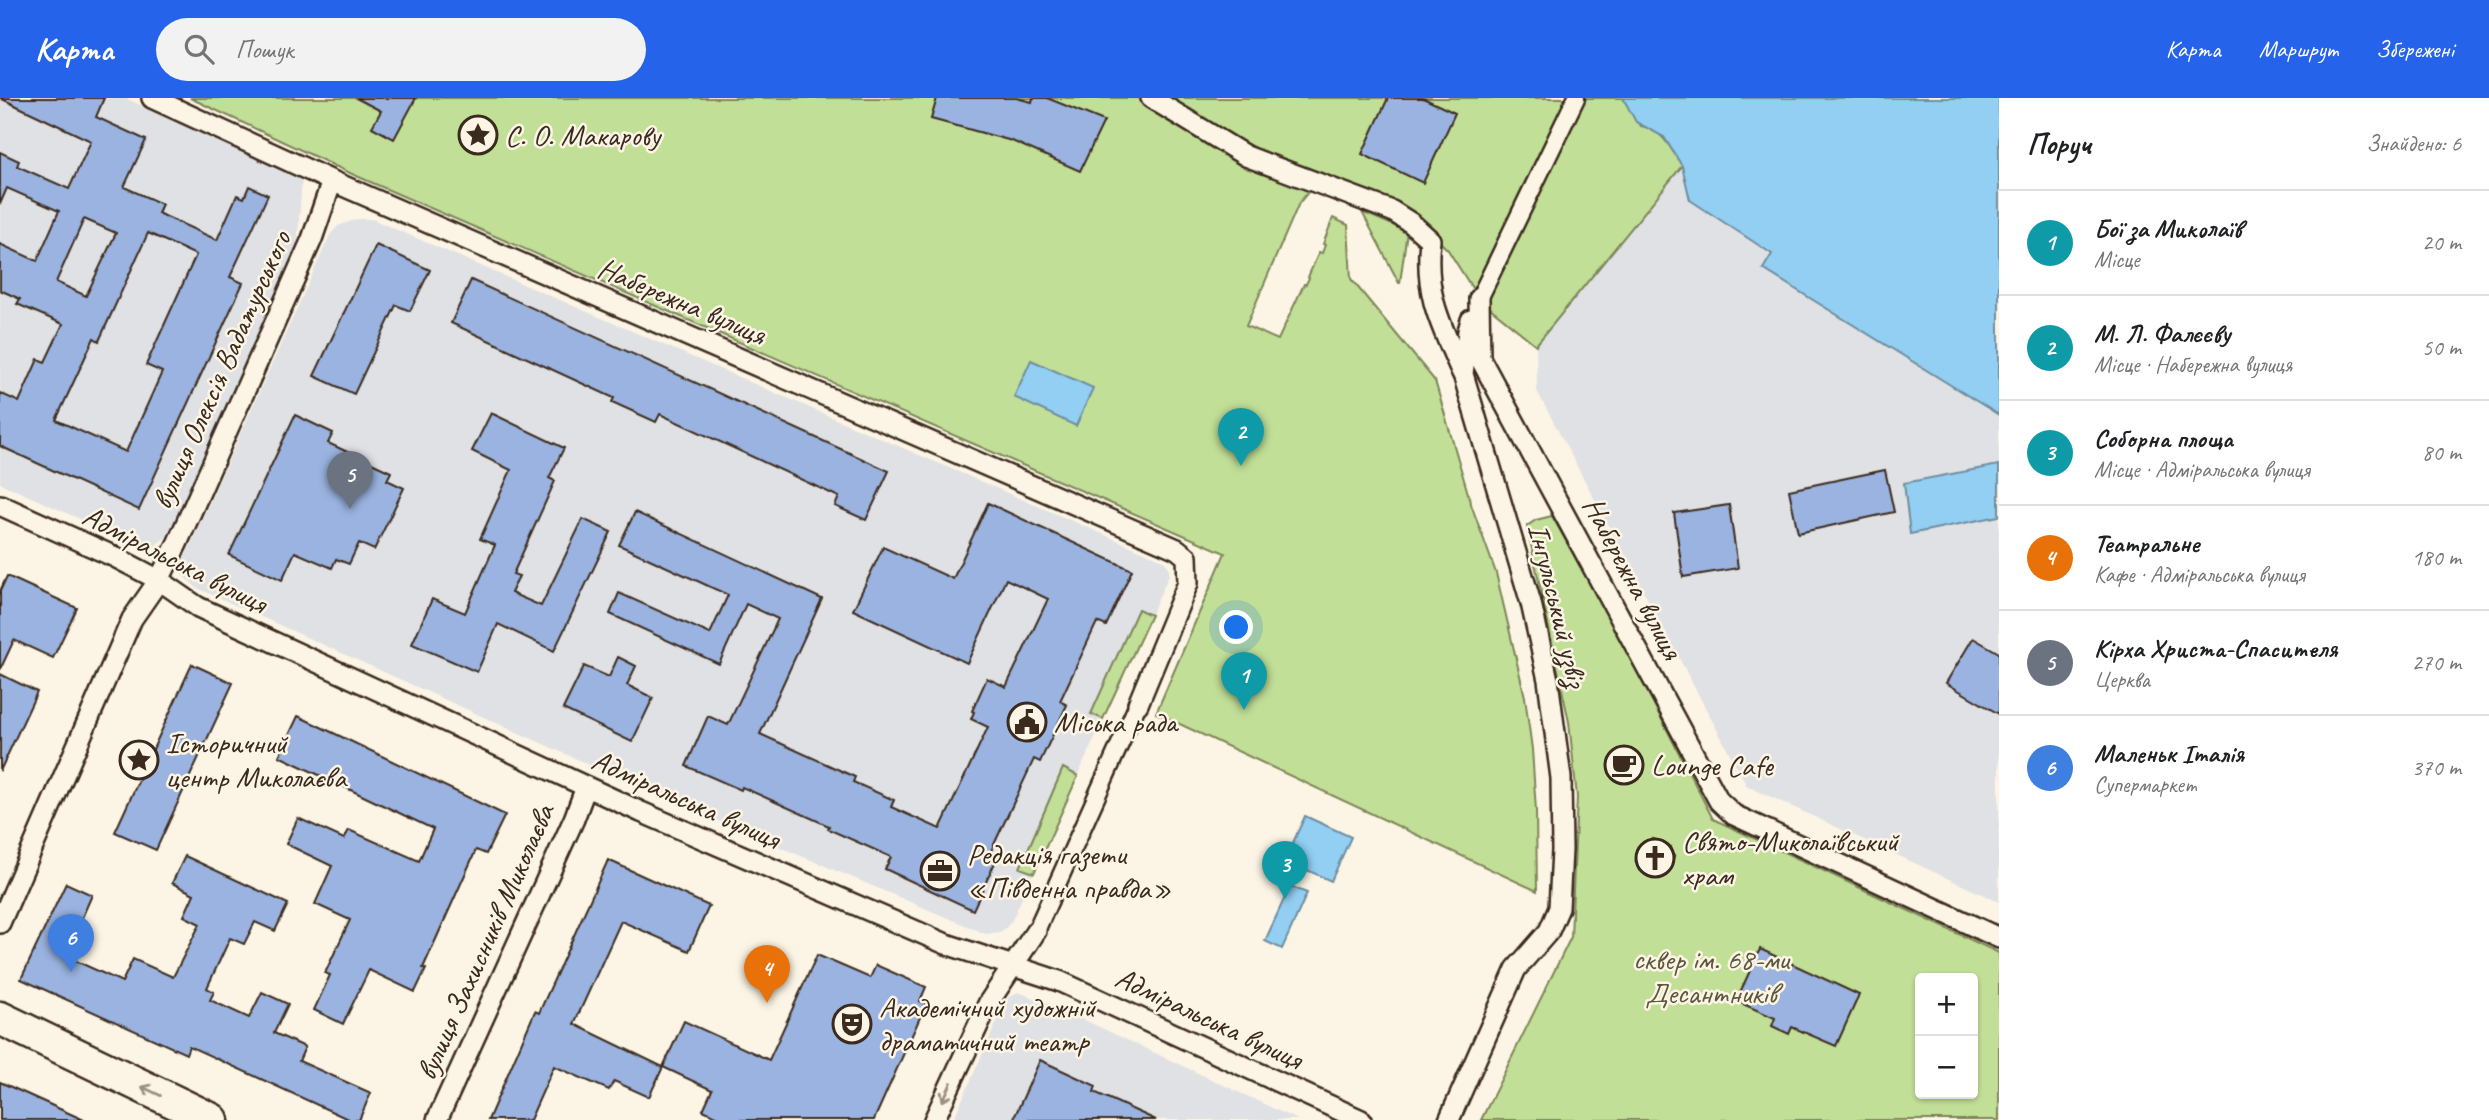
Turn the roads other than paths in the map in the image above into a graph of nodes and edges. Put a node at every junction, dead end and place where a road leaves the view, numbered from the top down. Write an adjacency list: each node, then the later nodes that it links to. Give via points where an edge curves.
1 (152, 98): 4 (street, Набережна вулиця)
2 (1151, 98): 6 (street, via 1246,156 1392,211 1411,223 1430,240 1427,264 1434,309)
3 (1576, 98): 5 (street, Набережна вулиця)
4 (331, 181): 8 (street, вулиця Олексія Вадатурського, via 312,239); 9 (street, Набережна вулиця, via 1162,542 1187,557 1188,583)
5 (1479, 299): 6 (street, Інгульський узвіз, via 1468,331); 13 (street, Набережна вулиця, via 1480,358 1719,801 1734,815)
6 (1463, 374): 20 (street, Інгульський узвіз, via 1531,603 1555,724 1562,850 1559,908 1549,931 1516,969)
7 (0, 505): 8 (street, Адміральська вулиця)
8 (159, 580): 10 (street, Адміральська вулиця, via 198,607); 11 (street, вулиця Олексія Вадатурського, via 132,619)
9 (1138, 704): 12 (street)
10 (586, 787): 14 (street, Адміральська вулиця, via 946,944); 17 (street, вулиця Захисників Миколаєва)
11 (0, 923)
12 (1036, 931): 14 (street)
13 (1999, 938)
14 (1012, 966): 18 (street, one-way to 18, via 989,1002); 19 (street, Адміральська вулиця, via 1059,981)
15 (0, 1018): 16 (main road, one-way to 15)
16 (212, 1120)
17 (437, 1120)
18 (934, 1120)
19 (1361, 1120)
20 (1448, 1120)

